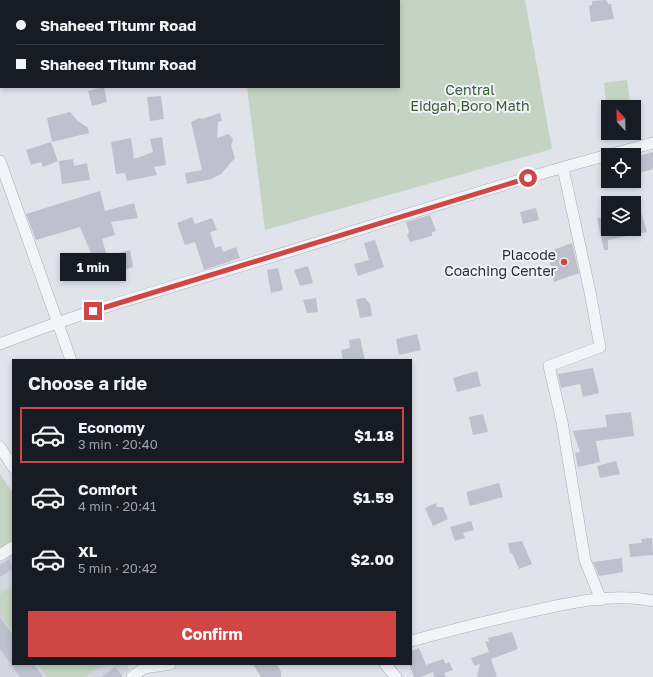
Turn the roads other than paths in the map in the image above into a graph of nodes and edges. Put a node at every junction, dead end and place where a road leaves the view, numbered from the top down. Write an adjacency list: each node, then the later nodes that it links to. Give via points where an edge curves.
1 (653, 143): 2 (street)
2 (634, 148)
3 (601, 157): 5 (street)
4 (0, 161): 6 (street)
5 (563, 168): 6 (street, via 411,212); 13 (street, via 600,347 549,366 562,422 585,560)
6 (58, 323): 7 (street); 8 (street)
7 (0, 344)
8 (71, 359)
9 (0, 447): 10 (street)
10 (12, 465)
11 (12, 548): 12 (street)
12 (0, 555)
13 (601, 600): 14 (street, via 639,598); 15 (street, via 576,601)
14 (653, 601)
15 (412, 640)
16 (166, 665): 18 (street)
17 (386, 665): 20 (street)
18 (145, 670): 19 (street)
19 (132, 677)
20 (396, 677)

